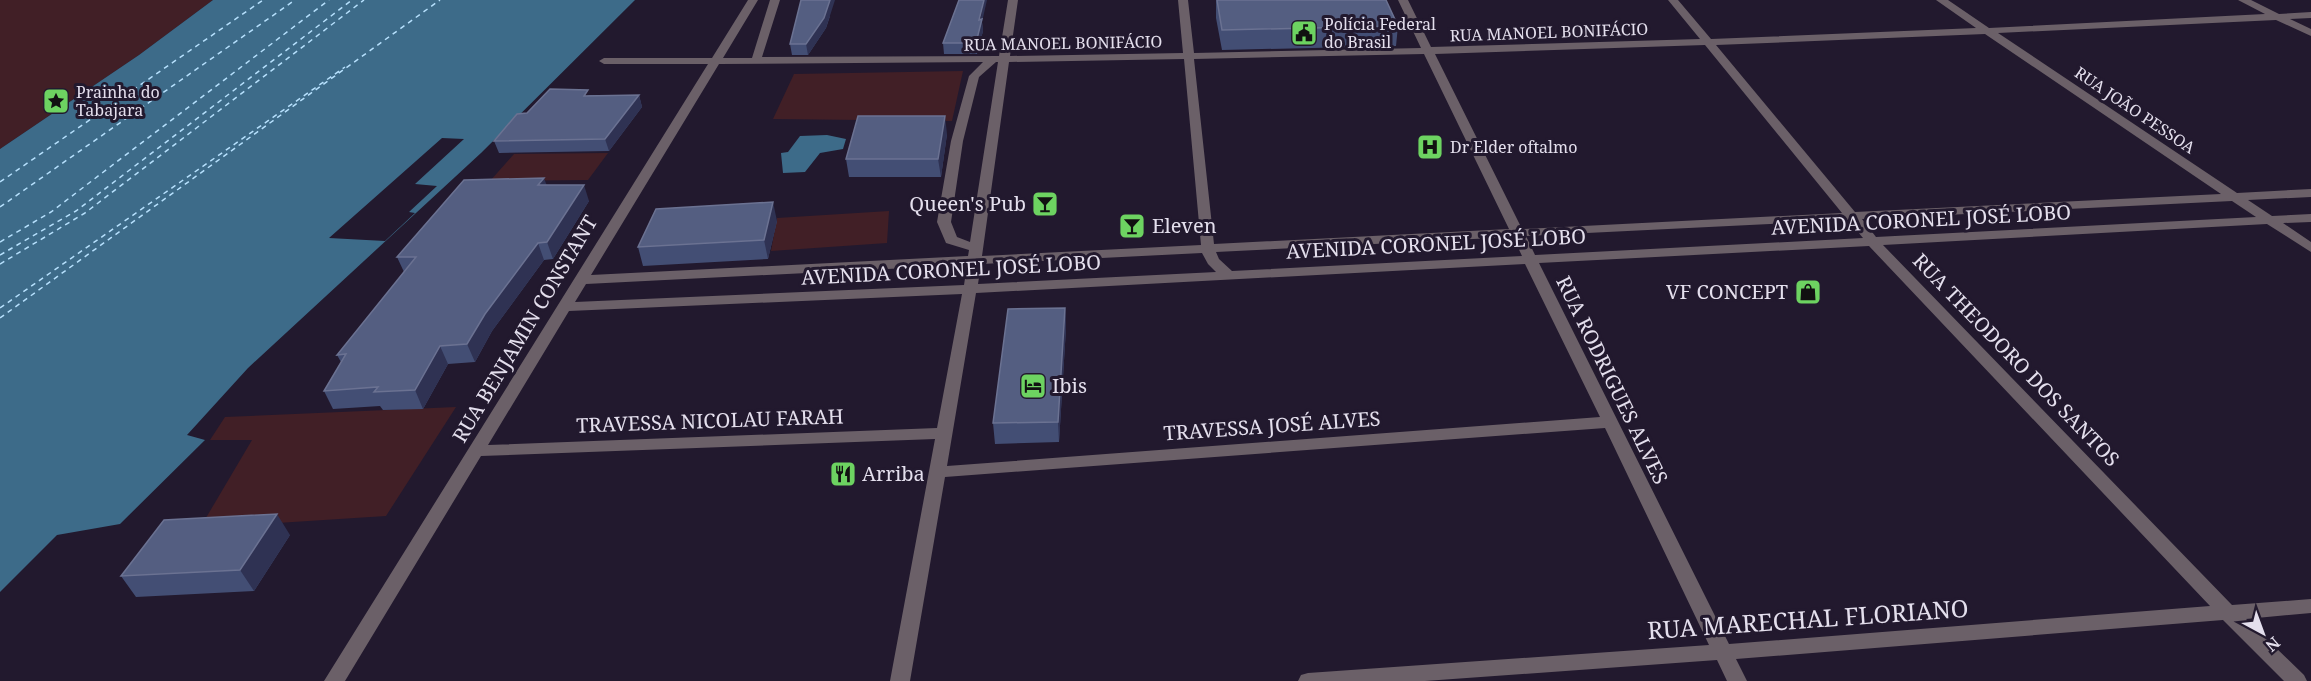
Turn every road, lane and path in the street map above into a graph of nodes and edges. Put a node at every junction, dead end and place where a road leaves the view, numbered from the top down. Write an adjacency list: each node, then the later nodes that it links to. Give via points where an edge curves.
1 (753, 0): 18 (street, RUA BENJAMIN CONSTANT)
2 (775, 0): 19 (street)
3 (1013, 0): 16 (street)
4 (1183, 0): 15 (street)
5 (1403, 0): 14 (street, RUA RODRIGUES ALVES)
6 (1673, 0): 13 (street, RUA THEODORO DOS SANTOS)
7 (1941, 0): 11 (street, RUA JOÃO PESSOA)
8 (2243, 0): 10 (street)
9 (2311, 15): 10 (street, RUA MANOEL BONIFÁCIO)
10 (2277, 17): 11 (street, RUA MANOEL BONIFÁCIO); 12 (street)
11 (1985, 30): 13 (street, RUA MANOEL BONIFÁCIO); 21 (street, RUA JOÃO PESSOA)
12 (2311, 33)
13 (1706, 41): 14 (street, RUA MANOEL BONIFÁCIO); 22 (street, RUA THEODORO DOS SANTOS)
14 (1430, 52): 15 (street, RUA MANOEL BONIFÁCIO); 25 (street, RUA RODRIGUES ALVES)
15 (1188, 56): 16 (street, RUA MANOEL BONIFÁCIO); 28 (street)
16 (997, 60): 19 (street, RUA MANOEL BONIFÁCIO); 29 (street); 29 (street, via 974,76 957,141 944,222 951,240)
17 (604, 61): 18 (street, RUA MANOEL BONIFÁCIO)
18 (715, 61): 19 (street, RUA MANOEL BONIFÁCIO); 32 (street, RUA BENJAMIN CONSTANT)
19 (756, 61)
20 (2311, 193): 21 (street, AVENIDA CORONEL JOSÉ LOBO)
21 (2235, 196): 22 (street, AVENIDA CORONEL JOSÉ LOBO); 24 (street, RUA JOÃO PESSOA)
22 (1851, 216): 25 (street, AVENIDA CORONEL JOSÉ LOBO); 26 (street, RUA THEODORO DOS SANTOS)
23 (2311, 218): 24 (street, AVENIDA CORONEL JOSÉ LOBO)
24 (2269, 219): 26 (street, AVENIDA CORONEL JOSÉ LOBO); 27 (street, RUA JOÃO PESSOA)
25 (1516, 231): 28 (street, AVENIDA CORONEL JOSÉ LOBO); 30 (street, RUA RODRIGUES ALVES)
26 (1874, 243): 30 (street, AVENIDA CORONEL JOSÉ LOBO); 40 (street, RUA THEODORO DOS SANTOS)
27 (2311, 248)
28 (1208, 250): 29 (street, AVENIDA CORONEL JOSÉ LOBO); 31 (street)
29 (975, 255): 32 (street, AVENIDA CORONEL JOSÉ LOBO); 33 (street)
30 (1529, 258): 31 (street, AVENIDA CORONEL JOSÉ LOBO); 35 (street, RUA RODRIGUES ALVES)
31 (1228, 275): 33 (street, AVENIDA CORONEL JOSÉ LOBO)
32 (579, 280): 34 (street, RUA BENJAMIN CONSTANT)
33 (970, 289): 34 (street, AVENIDA CORONEL JOSÉ LOBO); 36 (street)
34 (563, 307): 37 (street, RUA BENJAMIN CONSTANT)
35 (1609, 422): 38 (street, TRAVESSA JOSÉ ALVES); 41 (street, RUA RODRIGUES ALVES)
36 (945, 433): 37 (street, TRAVESSA NICOLAU FARAH); 38 (street)
37 (476, 451): 42 (street, RUA BENJAMIN CONSTANT)
38 (939, 472): 43 (street)
39 (2311, 606): 40 (street, RUA MARECHAL FLORIANO)
40 (2229, 614): 41 (street, RUA MARECHAL FLORIANO); 46 (street, RUA THEODORO DOS SANTOS)
41 (1723, 652): 44 (street, RUA MARECHAL FLORIANO); 45 (street, RUA RODRIGUES ALVES)
42 (334, 681)
43 (900, 681)
44 (1308, 681)
45 (1737, 681)
46 (2297, 681)

